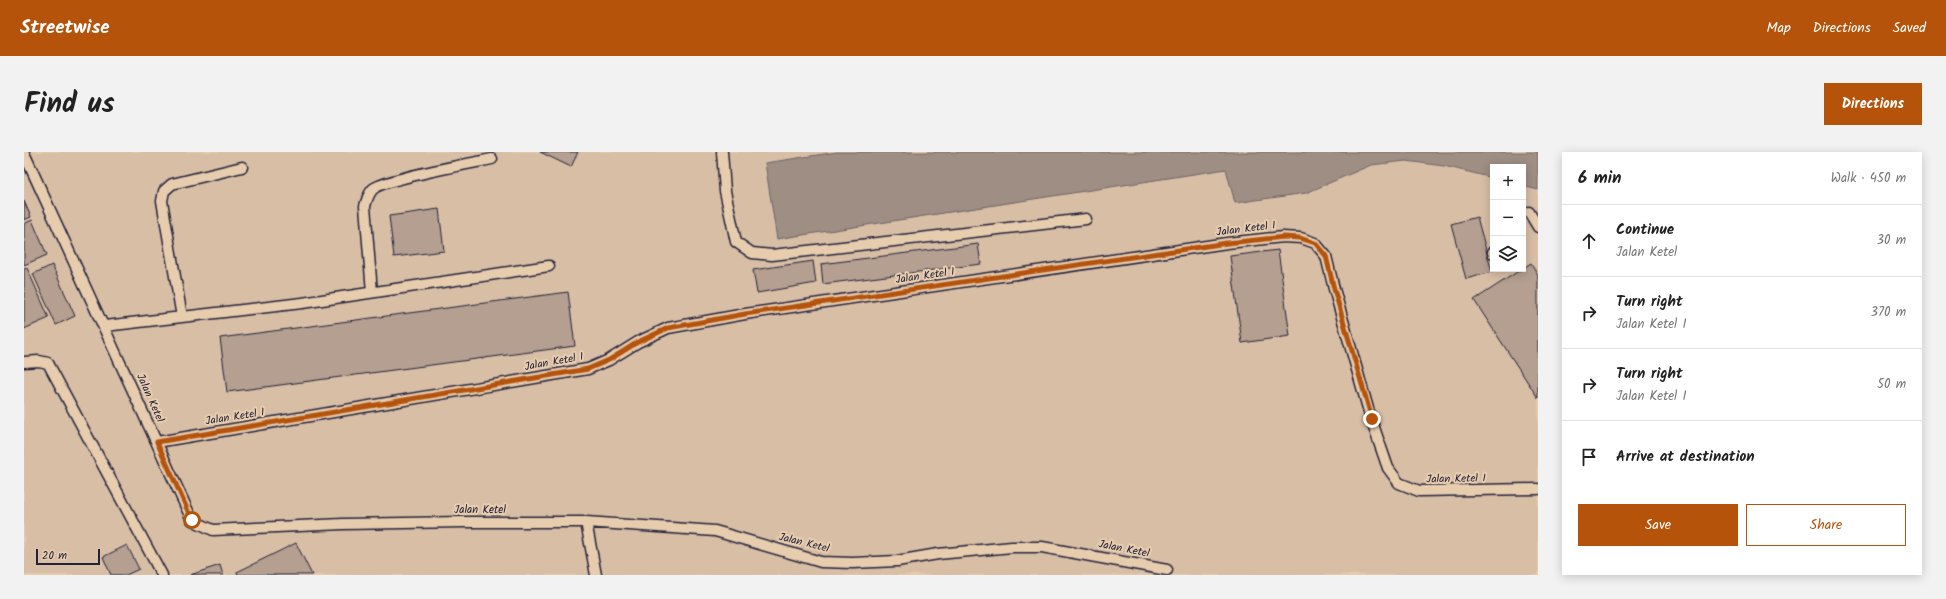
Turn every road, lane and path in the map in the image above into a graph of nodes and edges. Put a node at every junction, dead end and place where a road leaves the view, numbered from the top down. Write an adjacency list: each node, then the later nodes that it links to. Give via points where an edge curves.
1 (722, 152): 6 (lane, via 725,191 736,242 752,253 772,255)
2 (24, 153): 11 (lane, Jalan Ketel)
3 (492, 159): 9 (lane, via 374,188 365,206)
4 (242, 167): 10 (lane, via 172,184 164,191 162,200)
5 (1530, 213): 7 (lane)
6 (1086, 219)
7 (1538, 227)
8 (549, 266): 9 (lane)
9 (372, 292): 10 (lane)
10 (182, 317): 11 (lane)
11 (105, 326): 13 (lane, Jalan Ketel)
12 (24, 362): 17 (lane, via 48,363)
13 (157, 442): 14 (lane, Jalan Ketel I, via 588,369 668,328 752,313 1219,244 1284,237 1300,238 1315,243 1326,256 1372,419 1388,468 1399,483 1419,491); 15 (lane, Jalan Ketel, via 192,520 213,530 457,522)
14 (1538, 489)
15 (586, 522): 16 (lane, Jalan Ketel, via 716,532 821,562 853,564 897,561 938,554 1020,547 1075,552); 18 (lane)
16 (1168, 570)
17 (162, 575)
18 (596, 575)

